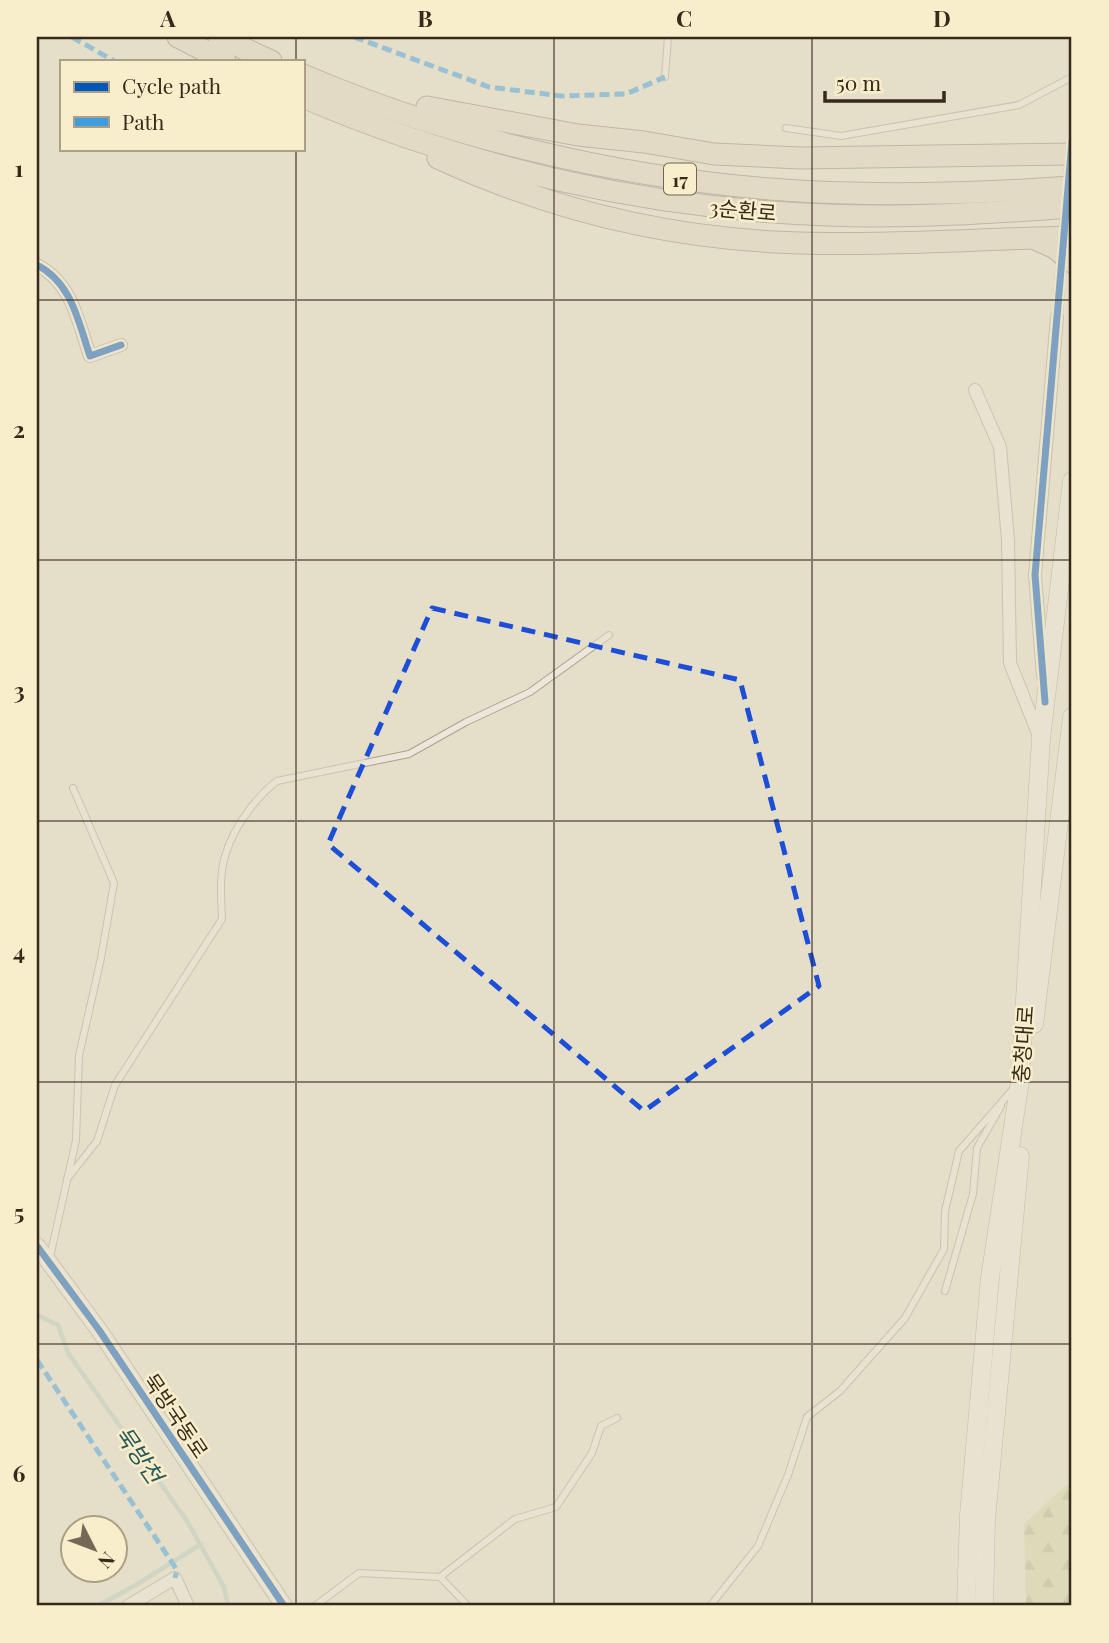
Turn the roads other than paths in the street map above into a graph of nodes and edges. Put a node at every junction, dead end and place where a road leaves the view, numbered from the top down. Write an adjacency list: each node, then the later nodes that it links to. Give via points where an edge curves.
1 (178, 37): 4 (highway)
2 (219, 37): 5 (highway)
3 (668, 37): 6 (lane)
4 (223, 60)
5 (269, 60)
6 (665, 77)
7 (1072, 78): 10 (lane, via 1019,105 841,136)
8 (305, 83): 9 (highway, 3순환로 / 17); 13 (highway, via 495,120 715,154 800,158); 14 (highway, 3순환로 / 17, via 540,153 694,181 844,193 991,192)
9 (338, 111): 14 (highway, 3순환로 / 17, via 504,166 676,203 830,216); 16 (highway, via 541,200 659,228 776,242)
10 (786, 128)
11 (1072, 139): 13 (highway)
12 (1072, 154): 13 (highway)
13 (1041, 155)
14 (1072, 201)
15 (1072, 237): 16 (highway)
16 (1033, 238): 17 (highway)
17 (1072, 262)
18 (37, 265): 20 (street, via 51,272 71,297 90,356)
19 (1057, 317): 24 (street, via 1035,575)
20 (121, 345)
21 (975, 390): 26 (street, via 1000,447 1008,540 1010,663)
22 (1072, 481): 24 (main road, 충청대로)
23 (609, 635): 30 (lane, via 530,692 409,754 276,781 260,793 226,852 220,889 222,919 120,1076 97,1141)
24 (1045, 702): 26 (main road, 충청대로)
25 (1072, 718): 43 (main road, 충청대로, via 1025,1106 986,1520)
26 (1041, 739): 28 (main road, 충청대로)
27 (73, 788): 30 (lane, via 114,883 79,1056 76,1140)
28 (1020, 1081): 29 (lane); 42 (main road, 충청대로, via 990,1278 969,1515)
29 (1008, 1095): 33 (lane, via 976,1148 973,1194); 41 (lane, via 959,1151 945,1211 944,1249 905,1318 840,1391 807,1417 758,1546)
30 (67, 1179): 32 (lane)
31 (37, 1246): 32 (street, 묵방국동로)
32 (49, 1263): 38 (street, 묵방국동로)
33 (945, 1291)
34 (617, 1418): 35 (lane, via 601,1426 592,1453 556,1507 515,1519)
35 (440, 1577): 39 (lane, via 359,1573); 40 (lane)
36 (128, 1606): 37 (street, via 176,1578)
37 (188, 1606)
38 (284, 1606)
39 (315, 1606)
40 (468, 1606)
41 (710, 1606)
42 (966, 1606)
43 (984, 1606)

